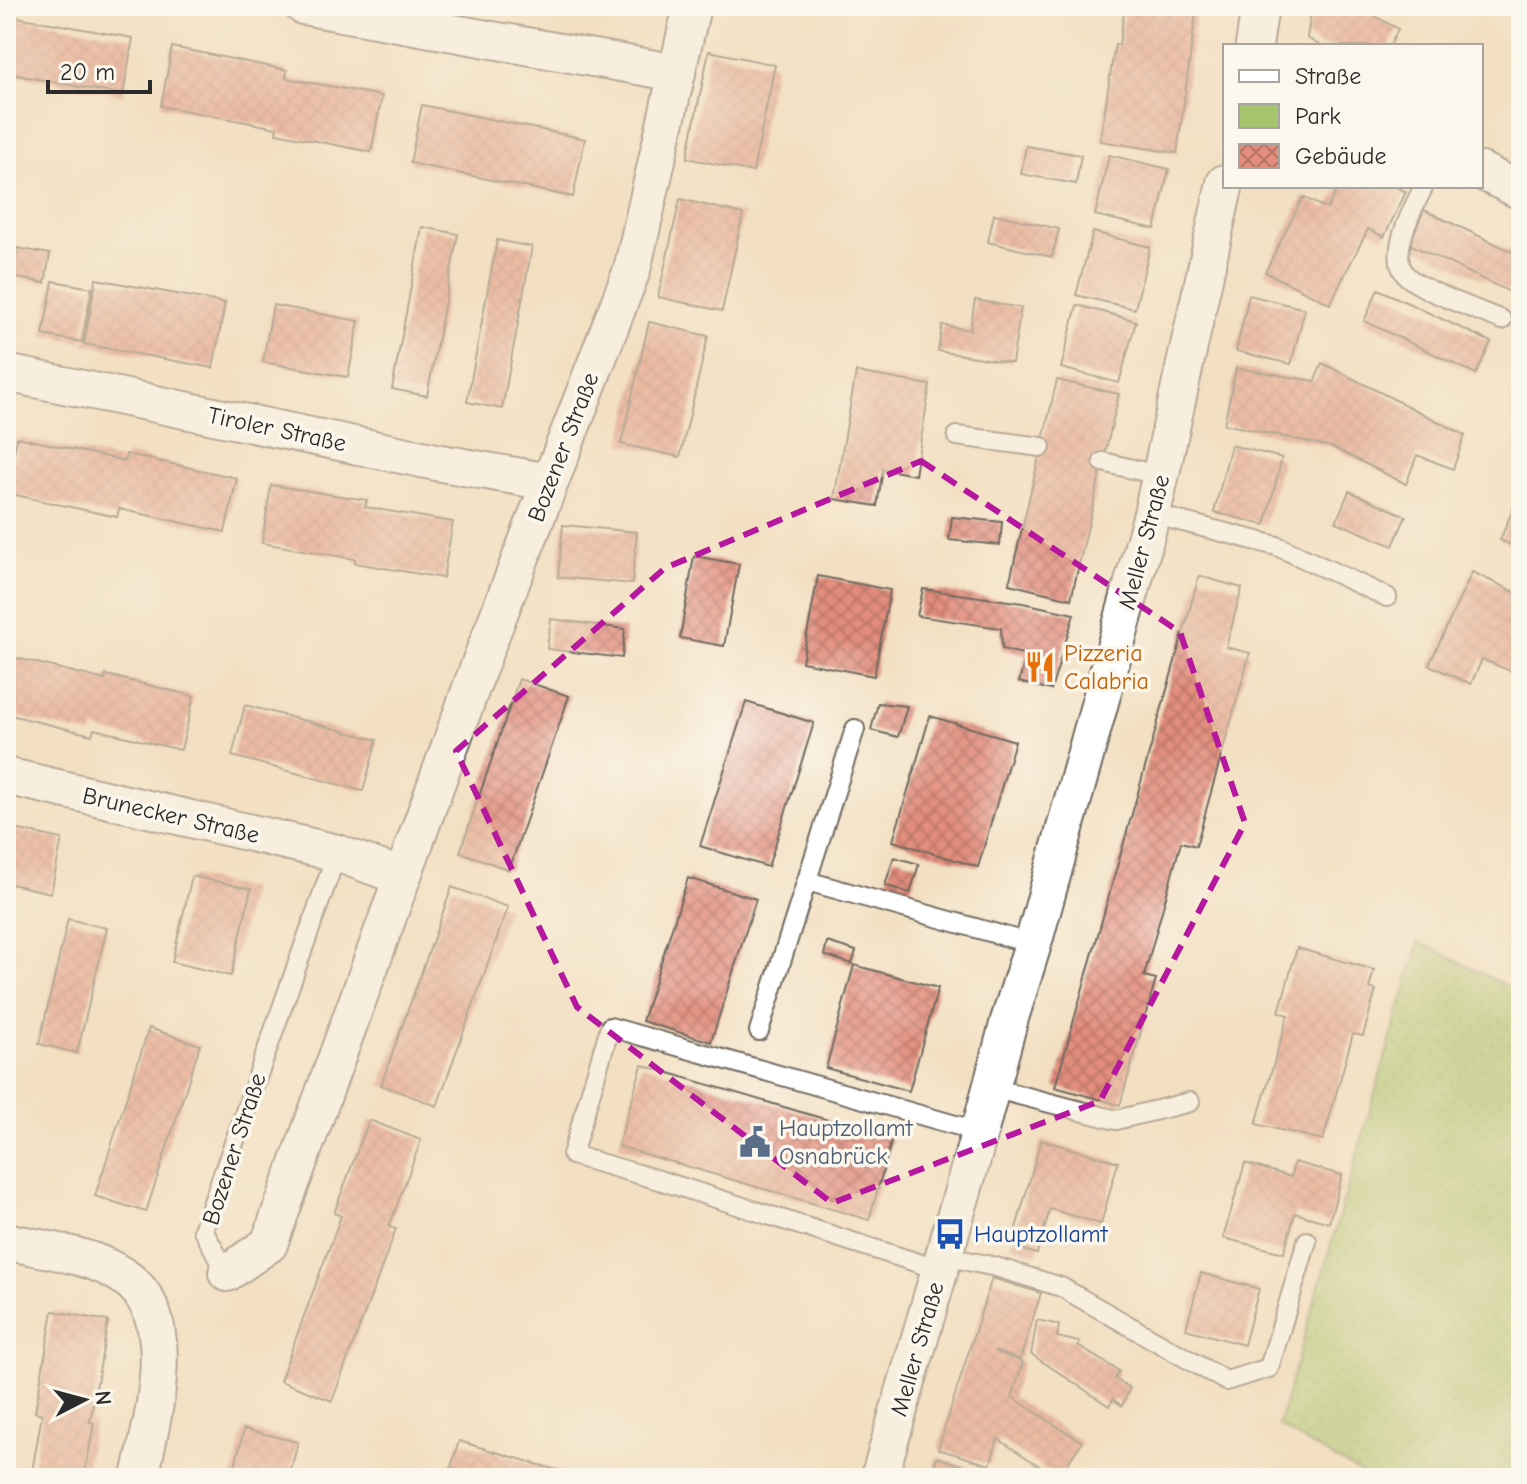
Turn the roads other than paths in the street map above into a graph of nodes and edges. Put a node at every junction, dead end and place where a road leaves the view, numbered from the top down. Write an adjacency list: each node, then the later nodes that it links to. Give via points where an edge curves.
1 (303, 6): 5 (street)
2 (692, 6): 5 (street, Bozener Straße)
3 (1260, 6): 4 (street)
4 (1254, 44)
5 (677, 73): 16 (street, Bozener Straße, via 632,270)
6 (1483, 172): 9 (street)
7 (1224, 188): 15 (street, Meller Straße)
8 (1423, 188): 10 (lane, via 1402,234 1399,260 1405,274)
9 (1521, 191)
10 (1502, 320)
11 (6, 373): 16 (street, Tiroler Straße)
12 (957, 436): 13 (lane)
13 (1041, 447)
14 (1103, 462): 15 (lane)
15 (1162, 476): 17 (street, Meller Straße)
16 (549, 482): 22 (street, Bozener Straße)
17 (1152, 514): 18 (lane, via 1277,546); 24 (street, Meller Straße)
18 (1387, 597)
19 (855, 729): 23 (lane)
20 (6, 776): 21 (street, Brunecker Straße)
21 (337, 853): 22 (street); 32 (lane, Bozener Straße, via 203,1230)
22 (402, 877): 32 (street, Bozener Straße, via 269,1244)
23 (807, 881): 24 (lane); 25 (lane)
24 (1033, 944): 26 (street, Meller Straße)
25 (759, 1031)
26 (992, 1088): 27 (lane, via 1116,1120); 28 (street, Meller Straße)
27 (1190, 1102)
28 (980, 1132): 31 (street, Meller Straße); 31 (lane, via 610,1027 572,1155)
29 (6, 1241): 33 (street, via 91,1261 125,1277 149,1302 158,1339 159,1378)
30 (1307, 1241): 31 (lane, via 1269,1368 1226,1381 1061,1287 996,1267)
31 (942, 1263): 34 (street, Meller Straße)
32 (227, 1273)
33 (140, 1478)
34 (879, 1478)

